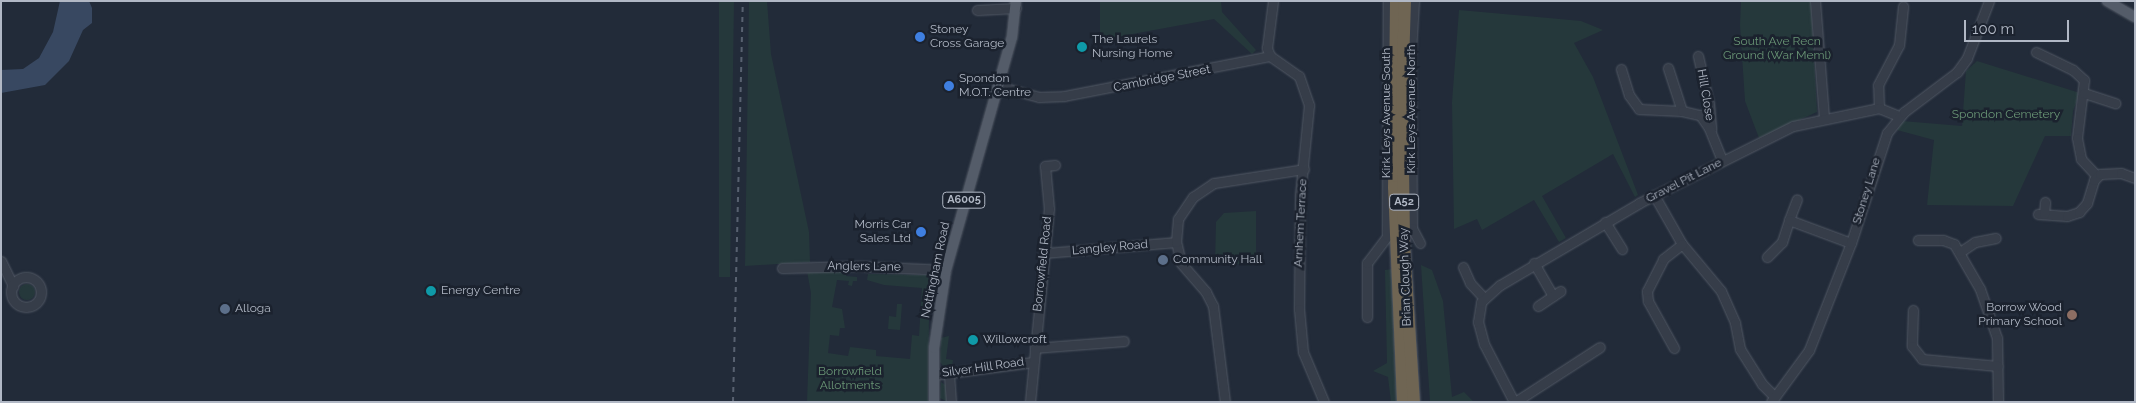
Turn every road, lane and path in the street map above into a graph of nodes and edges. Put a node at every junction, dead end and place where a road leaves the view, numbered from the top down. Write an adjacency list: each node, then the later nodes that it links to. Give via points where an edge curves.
1 (1273, 1): 15 (street, via 1267,48)
2 (1388, 1): 57 (street, Kirk Leys Avenue South, via 1387,236 1367,263)
3 (1396, 1): 72 (highway, Brian Clough Way / A52, via 1393,107 1397,305)
4 (1405, 1): 73 (highway, Brian Clough Way / A52, via 1402,95 1404,245)
5 (1414, 1): 40 (street, Kirk Leys Avenue North, via 1411,52 1412,228)
6 (1815, 1): 25 (street)
7 (1989, 1): 24 (street, Stoney Lane, via 1960,69 1948,82)
8 (2107, 1): 13 (main road)
9 (994, 5): 10 (street); 12 (street)
10 (1016, 5): 19 (main road, Nottingham Road / A6005)
11 (1903, 6): 22 (street, via 1897,38 1878,85)
12 (977, 10)
13 (2135, 17)
14 (2036, 52): 20 (street, via 2045,63 2080,75 2085,82)
15 (1270, 56): 19 (street, Cambridge Street, via 1064,96 1039,97); 29 (street, Arnhem Terrace, via 1294,71 1307,93)
16 (1698, 56): 26 (street, Hill Close, via 1709,104)
17 (1668, 68): 23 (street)
18 (1621, 69): 23 (street, via 1637,108)
19 (998, 86): 51 (main road, Nottingham Road / A6005)
20 (2084, 93): 21 (street); 30 (street, via 2077,118 2078,144 2083,162)
21 (2115, 103)
22 (1879, 108): 24 (street); 25 (street, Gravel Pit Lane)
23 (1682, 111): 26 (street, via 1700,115)
24 (1899, 116): 41 (street, Stoney Lane, via 1882,143)
25 (1824, 118): 27 (street, Gravel Pit Lane, via 1793,126)
26 (1711, 134): 27 (street)
27 (1722, 162): 32 (street, Gravel Pit Lane)
28 (1055, 165): 45 (street, Borrowfield Road, via 1045,166 1049,209)
29 (1304, 169): 39 (street, via 1223,181 1205,188 1189,202 1178,219); 71 (street, Arnhem Terrace, via 1300,195 1301,343)
30 (2097, 176): 31 (street, via 2116,173); 34 (street, via 2082,210 2070,215 2041,214)
31 (2135, 178)
32 (1654, 195): 36 (street, Gravel Pit Lane); 42 (street)
33 (1797, 199): 35 (street)
34 (2045, 202)
35 (1789, 220): 41 (street); 46 (street, via 1782,242)
36 (1605, 222): 43 (street); 47 (street, Gravel Pit Lane)
37 (1918, 240): 44 (street, via 1946,241)
38 (1993, 241): 44 (street, via 1972,244)
39 (1176, 242): 45 (street, Langley Road); 70 (street, via 1184,269 1206,292 1213,306)
40 (1420, 243)
41 (1851, 243): 66 (street, Stoney Lane, via 1809,350)
42 (1682, 244): 61 (street, via 1663,259 1647,291 1648,301); 66 (street, via 1721,291 1740,349)
43 (1622, 249)
44 (1960, 252): 63 (street, via 1989,308 1997,338)
45 (1045, 253): 60 (street, Borrowfield Road)
46 (1767, 257)
47 (1534, 263): 54 (street, Gravel Pit Lane); 55 (street, via 1557,293)
48 (4, 264): 52 (street); 53 (street)
49 (1463, 267): 54 (street, via 1472,286)
50 (782, 268): 51 (street, Anglers Lane, via 859,266)
51 (946, 270): 65 (main road, Nottingham Road / A6005)
52 (24, 277): 53 (street); 53 (street, via 36,280 41,287 36,304 27,307 16,303 12,295)
53 (13, 286)
54 (1484, 298): 74 (street, via 1478,312 1481,335)
55 (1538, 306)
56 (1913, 310): 63 (street, via 1917,320 1913,350 1922,359)
57 (1367, 317)
58 (1124, 341): 60 (street)
59 (1600, 347): 74 (street)
60 (1035, 348): 62 (street, Borrowfield Road)
61 (1674, 348)
62 (1033, 362): 64 (street, Silver Hill Road); 69 (street, Borrowfield Road)
63 (1998, 366): 75 (street)
64 (949, 374): 65 (street, Silver Hill Road); 68 (street)
65 (933, 375): 67 (main road, Nottingham Road / A6005)
66 (1773, 399)
67 (934, 402)
68 (951, 402)
69 (1030, 402)
70 (1225, 402)
71 (1324, 402)
72 (1403, 402)
73 (1414, 402)
74 (1515, 402)
75 (1998, 402)

